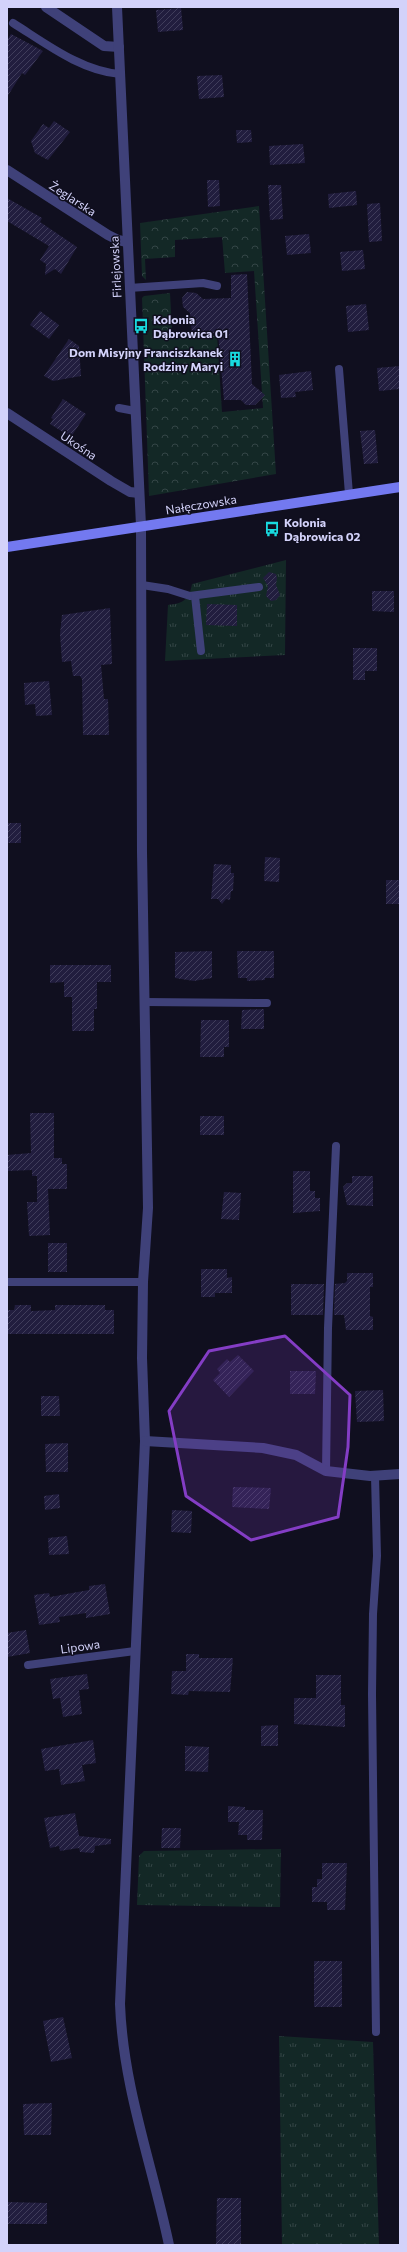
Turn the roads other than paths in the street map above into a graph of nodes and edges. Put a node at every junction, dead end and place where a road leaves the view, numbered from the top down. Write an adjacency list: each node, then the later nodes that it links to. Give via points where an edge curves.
1 (46, 7): 4 (street, via 104,46)
2 (117, 7): 4 (street, Firlejowska)
3 (13, 23): 5 (lane, via 64,54 100,71)
4 (119, 47): 5 (street, Firlejowska)
5 (120, 74): 7 (street, Firlejowska)
6 (7, 170): 7 (street, Żeglarska, via 108,235)
7 (127, 242): 9 (street, Firlejowska)
8 (217, 286): 9 (lane, via 203,283)
9 (129, 288): 12 (street, Firlejowska)
10 (339, 369): 16 (lane)
11 (119, 408): 12 (lane)
12 (135, 411): 15 (street, Firlejowska)
13 (7, 413): 15 (street, Ukośna, via 111,482 130,492)
14 (400, 487): 16 (main road, Nałęczowska)
15 (139, 493): 17 (street, Firlejowska)
16 (350, 494): 17 (main road, Nałęczowska)
17 (141, 526): 18 (main road, Nałęczowska); 19 (street, Firlejowska)
18 (7, 547)
19 (142, 585): 21 (lane); 23 (street, Firlejowska)
20 (259, 587): 21 (lane)
21 (195, 596): 22 (lane)
22 (202, 651)
23 (145, 1002): 24 (lane); 27 (street, Firlejowska, via 148,1208)
24 (268, 1003)
25 (336, 1146): 29 (lane, via 328,1328)
26 (7, 1282): 27 (lane)
27 (143, 1282): 28 (street, Firlejowska, via 142,1379)
28 (145, 1441): 29 (street, via 263,1448 296,1455); 32 (street, Firlejowska)
29 (326, 1471): 31 (street)
30 (400, 1474): 31 (street)
31 (375, 1476): 34 (lane, via 377,1556 372,1694)
32 (135, 1651): 33 (lane, Lipowa); 35 (street, Firlejowska, via 120,2025 127,2076)
33 (28, 1665)
34 (376, 2032)
35 (169, 2245)

